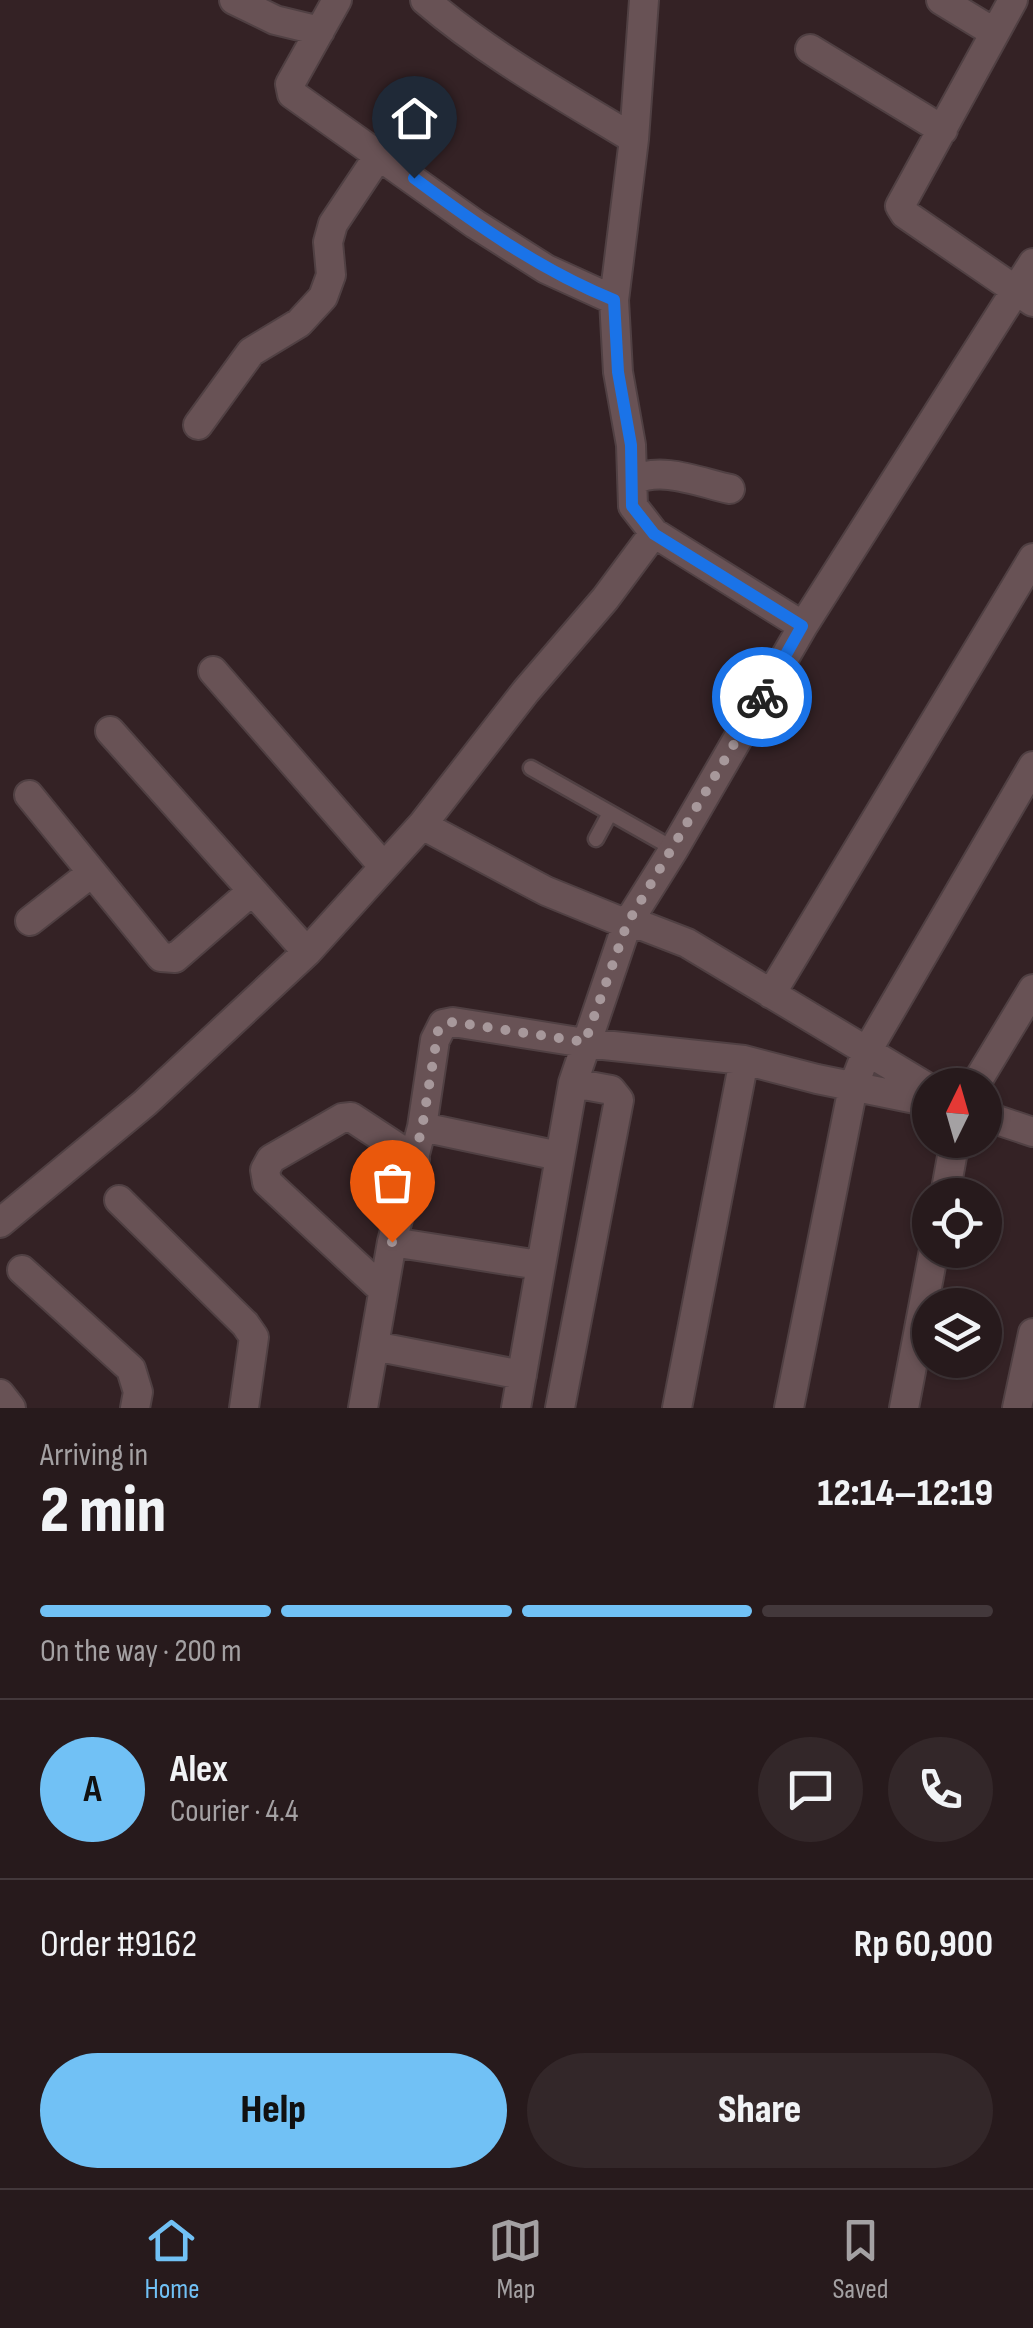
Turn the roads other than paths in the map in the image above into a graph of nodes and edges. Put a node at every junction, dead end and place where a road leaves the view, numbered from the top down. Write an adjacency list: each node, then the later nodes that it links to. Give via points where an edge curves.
1 (234, 0): 7 (street)
2 (337, 0): 7 (street)
3 (425, 0): 11 (street, via 496,56)
4 (644, 0): 11 (street)
5 (941, 0): 8 (street)
6 (1013, 0): 8 (street)
7 (320, 31): 12 (street, via 290,91)
8 (995, 32): 10 (street)
9 (810, 49): 10 (street)
10 (943, 130): 14 (street, via 902,210)
11 (634, 138): 15 (street)
12 (380, 155): 15 (street, via 546,269); 16 (street, via 333,224 323,297 298,323 251,352)
13 (1033, 264): 14 (street)
14 (1025, 297): 21 (street)
15 (614, 300): 17 (street)
16 (198, 425)
17 (633, 481): 18 (street, via 656,474); 19 (street, via 632,506)
18 (730, 489)
19 (654, 534): 21 (street); 28 (street)
20 (1033, 558): 38 (street)
21 (802, 626): 30 (street)
22 (213, 671): 31 (street)
23 (110, 731): 33 (street)
24 (1033, 766): 40 (street)
25 (531, 768): 27 (lane)
26 (29, 795): 32 (street)
27 (610, 813): 29 (lane); 30 (lane)
28 (422, 825): 31 (street); 35 (street, via 531,884)
29 (596, 839)
30 (674, 849): 35 (street)
31 (384, 866): 36 (street)
32 (90, 874): 33 (street, via 165,958 175,958); 34 (street)
33 (252, 892): 36 (street)
34 (30, 921)
35 (627, 924): 38 (street, via 687,944); 39 (street)
36 (307, 952): 53 (street, via 145,1103)
37 (1033, 988): 42 (street)
38 (771, 994): 40 (street)
39 (585, 1042): 41 (street); 44 (street); 48 (street, via 443,1024)
40 (867, 1051): 43 (street); 45 (street)
41 (744, 1060): 45 (street); 71 (street)
42 (985, 1068)
43 (912, 1078)
44 (573, 1084): 50 (street); 61 (street, via 611,1090 619,1100)
45 (853, 1087): 46 (street); 72 (street)
46 (912, 1098)
47 (1002, 1122): 49 (street)
48 (422, 1128): 50 (street); 51 (street)
49 (1033, 1132)
50 (559, 1156): 55 (street)
51 (415, 1159): 54 (street); 58 (street, via 351,1117 264,1170 268,1182)
52 (119, 1200): 67 (street, via 254,1337)
53 (0, 1224)
54 (392, 1242): 55 (street); 58 (street)
55 (538, 1265): 60 (street)
56 (931, 1268): 73 (street)
57 (22, 1270): 66 (street, via 132,1369)
58 (383, 1290): 62 (street)
59 (1033, 1333): 74 (street)
60 (528, 1340): 61 (street); 63 (street)
61 (572, 1345): 70 (street)
62 (374, 1346): 63 (street); 68 (street)
63 (522, 1375): 69 (street)
64 (0, 1394): 65 (street)
65 (11, 1408)
66 (136, 1408)
67 (244, 1408)
68 (363, 1408)
69 (516, 1408)
70 (560, 1408)
71 (677, 1408)
72 (789, 1408)
73 (904, 1408)
74 (1017, 1408)

